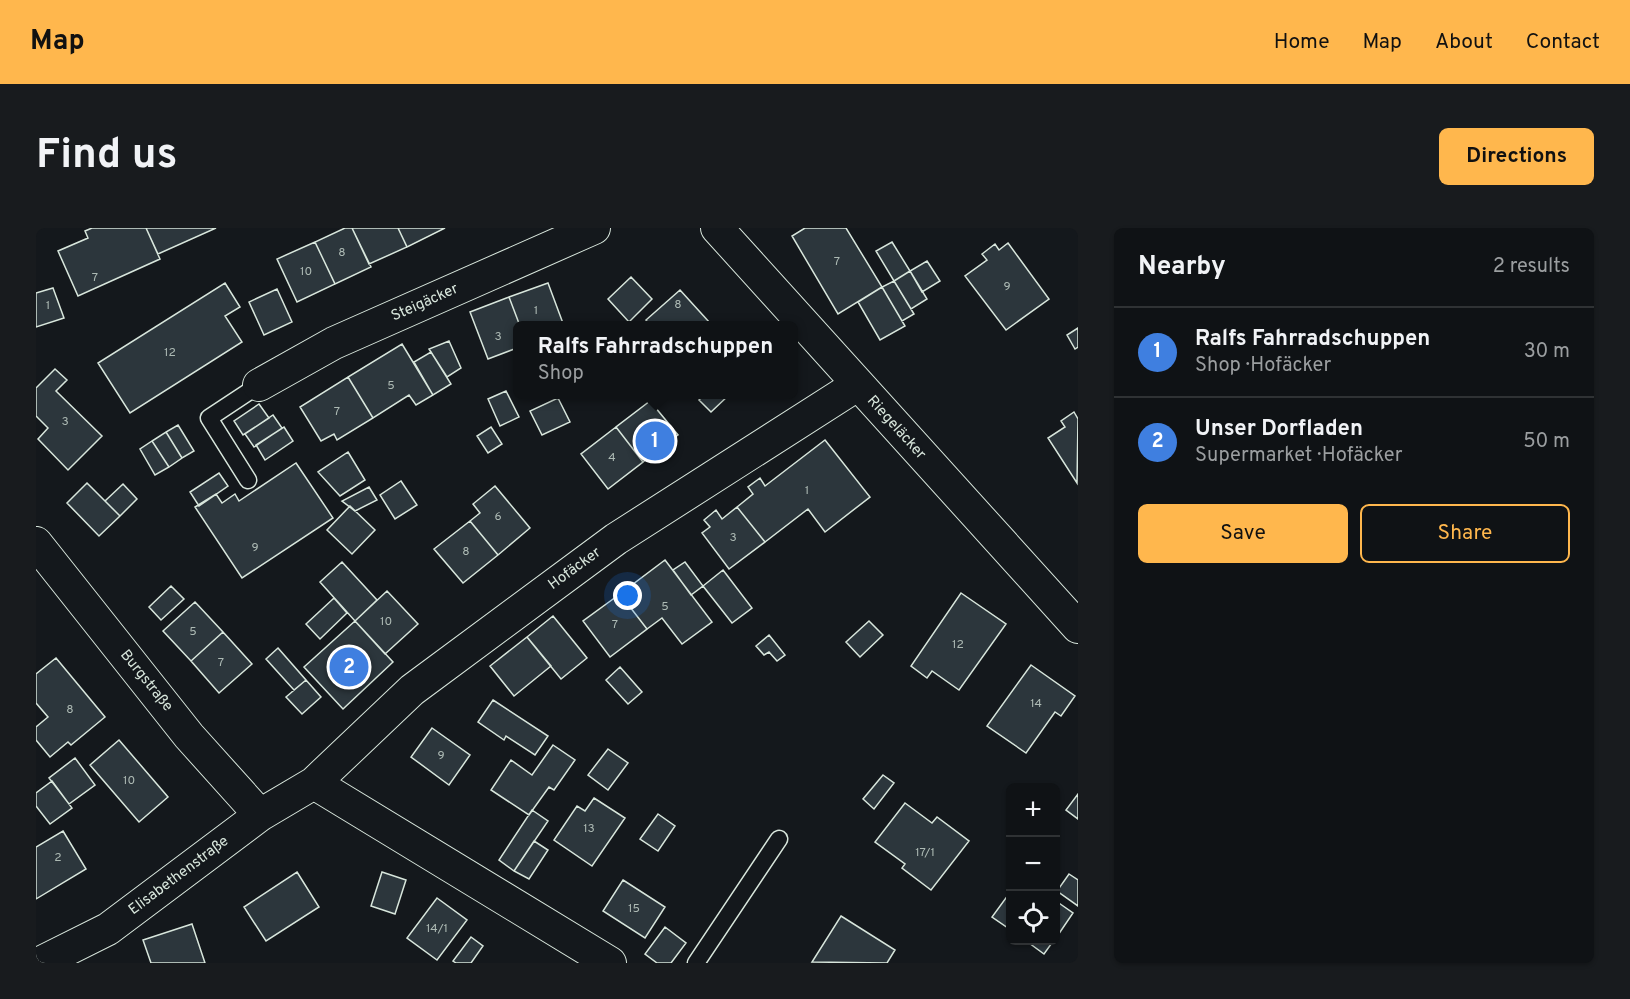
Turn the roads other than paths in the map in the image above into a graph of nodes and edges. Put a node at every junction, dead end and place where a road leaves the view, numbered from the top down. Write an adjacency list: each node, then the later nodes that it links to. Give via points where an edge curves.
1 (594, 228): 3 (street, Steigäcker, via 334,343)
2 (717, 228): 4 (street, Riegeläcker)
3 (259, 385): 5 (lane, via 209,418)
4 (857, 385): 7 (street, Riegeläcker); 8 (street, Hofäcker, via 598,552 412,690)
5 (248, 480)
6 (36, 543): 9 (street, Burgstraße, via 189,736)
7 (1078, 627)
8 (315, 783): 9 (street, Elisabethenstraße); 12 (street)
9 (260, 815): 11 (street, Elisabethenstraße, via 108,928)
10 (779, 839): 13 (lane)
11 (40, 963)
12 (610, 963)
13 (696, 963)

